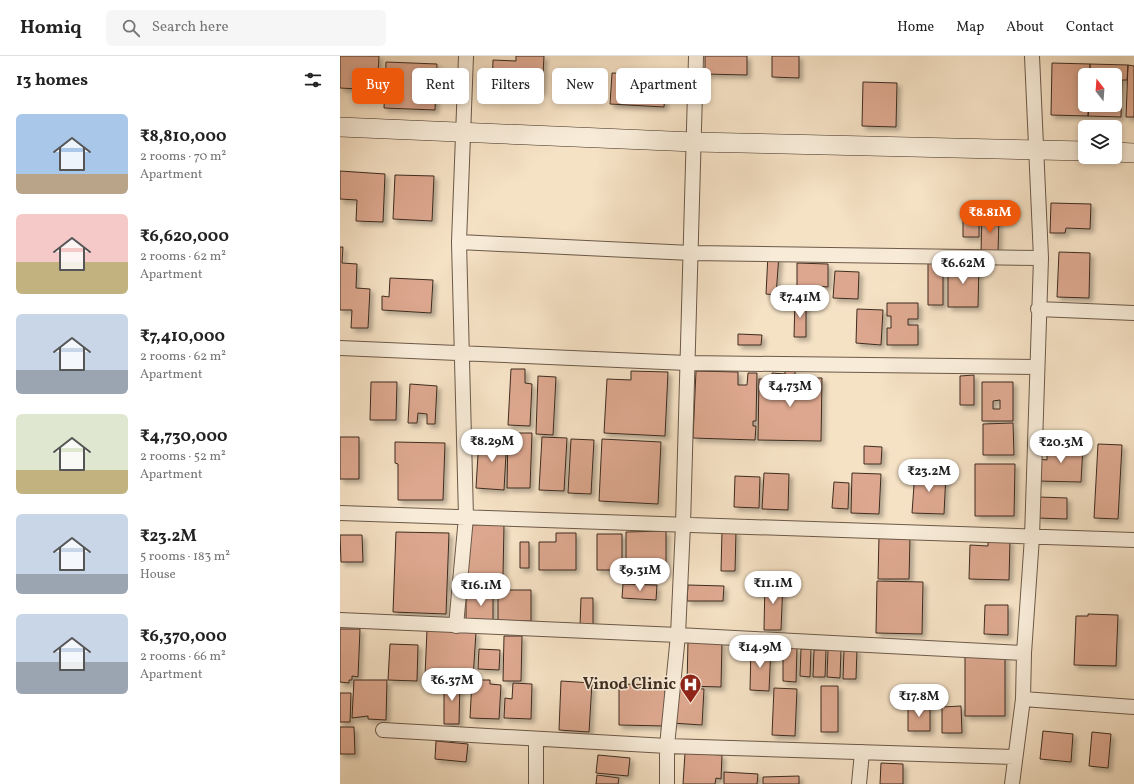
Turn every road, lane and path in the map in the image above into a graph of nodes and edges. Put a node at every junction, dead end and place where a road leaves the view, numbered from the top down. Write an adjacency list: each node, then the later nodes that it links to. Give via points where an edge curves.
1 (466, 56): 5 (street)
2 (696, 56): 6 (street)
3 (1032, 56): 7 (street)
4 (340, 127): 5 (street)
5 (462, 132): 6 (street); 11 (street)
6 (694, 142): 7 (street); 12 (street)
7 (1035, 150): 8 (street); 13 (street)
8 (1078, 151)
9 (1122, 152): 10 (street)
10 (1134, 153)
11 (459, 242): 12 (street); 17 (street)
12 (691, 253): 13 (street); 18 (street)
13 (1041, 258): 14 (street)
14 (1038, 309): 15 (street); 19 (street)
15 (1134, 313)
16 (340, 348): 17 (street)
17 (462, 354): 18 (street); 21 (street)
18 (687, 363): 19 (street); 22 (street)
19 (1036, 367): 23 (street)
20 (340, 513): 21 (street)
21 (466, 517): 22 (street); 26 (street)
22 (683, 525): 23 (street); 27 (street)
23 (1032, 537): 24 (street); 28 (street)
24 (1134, 540)
25 (340, 620): 26 (street)
26 (456, 626): 27 (street)
27 (678, 635): 28 (street); 33 (street)
28 (1024, 653): 29 (street)
29 (1023, 699): 30 (street); 35 (street)
30 (1134, 707)
31 (383, 730): 32 (street)
32 (536, 739): 33 (street); 36 (street)
33 (667, 746): 34 (street); 37 (street)
34 (862, 752): 35 (street); 38 (street)
35 (1014, 757): 39 (street)
36 (536, 784)
37 (668, 784)
38 (859, 784)
39 (1012, 784)

